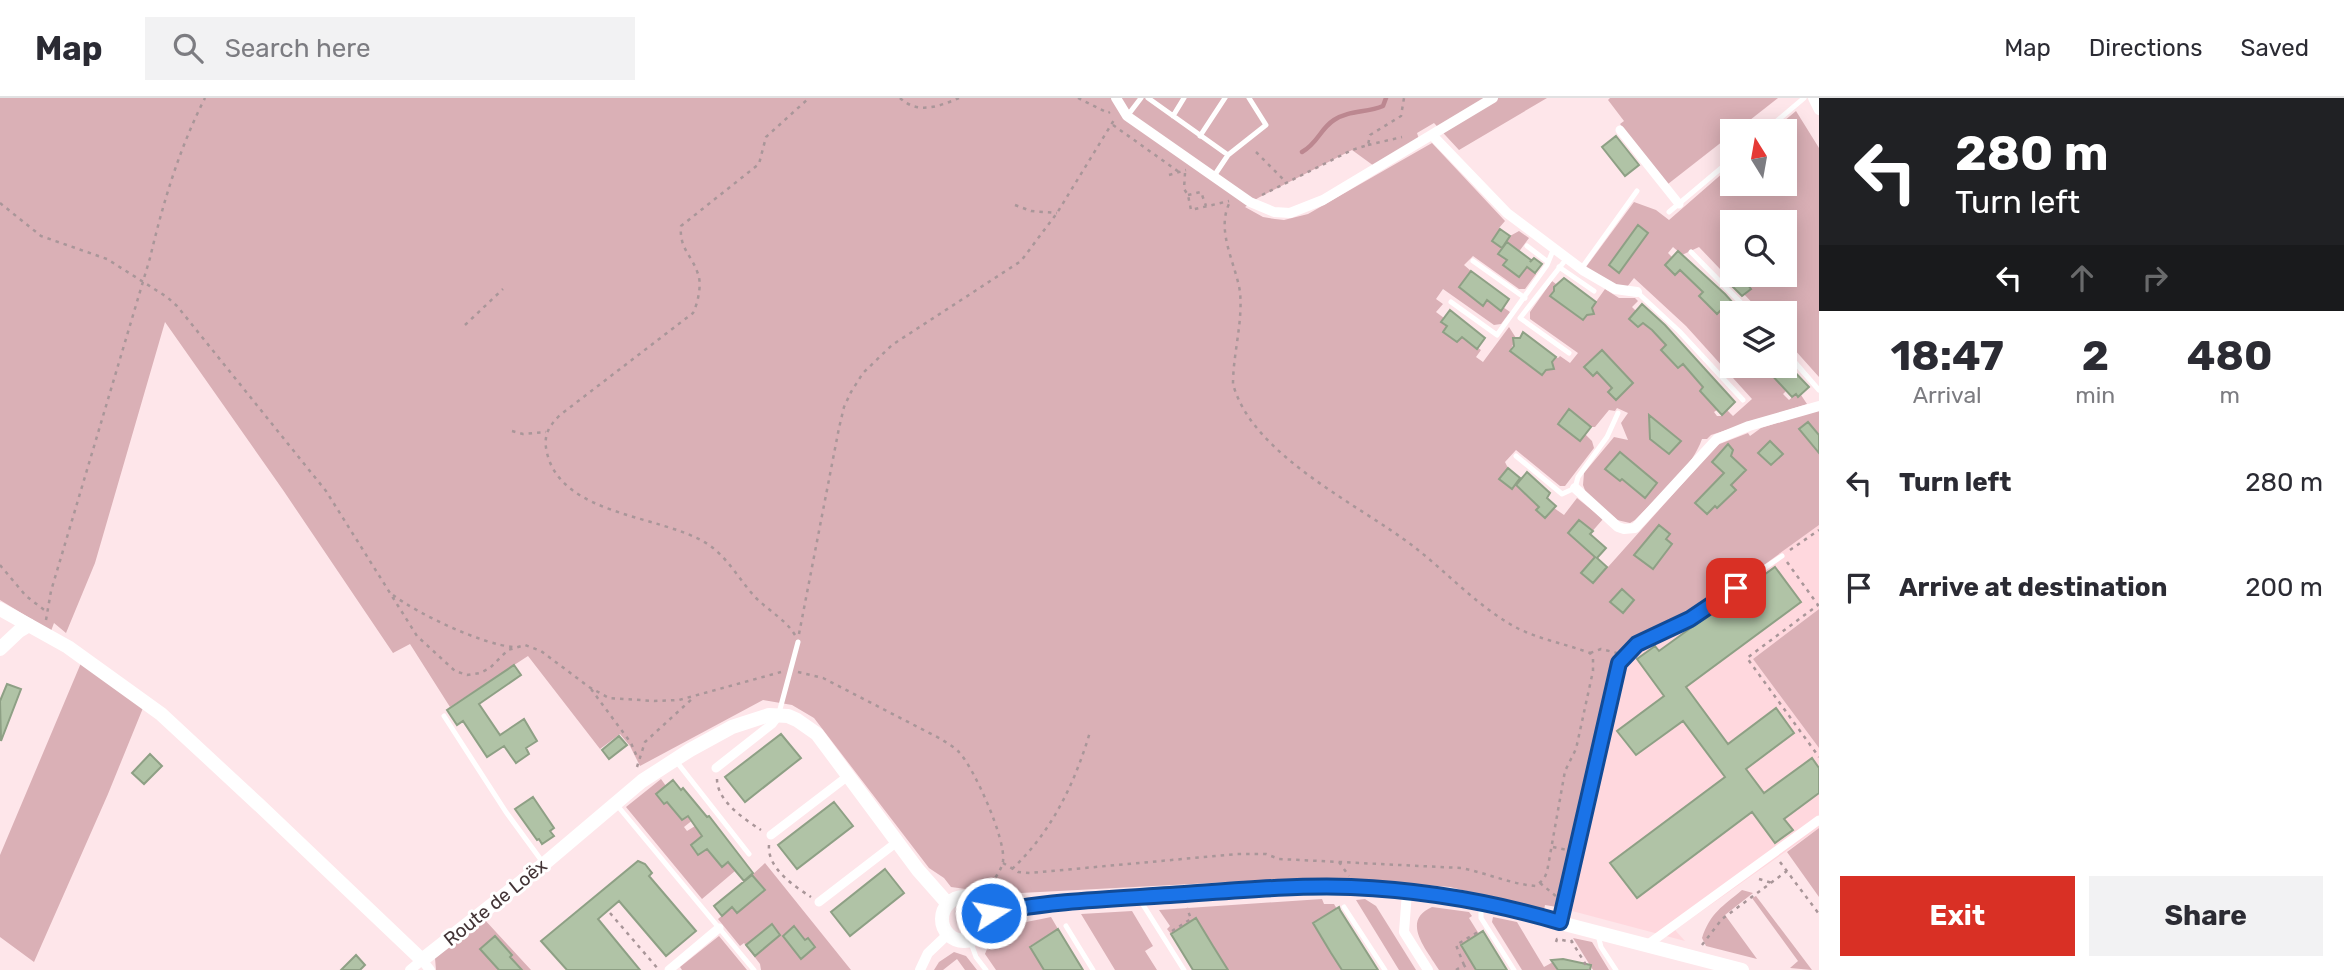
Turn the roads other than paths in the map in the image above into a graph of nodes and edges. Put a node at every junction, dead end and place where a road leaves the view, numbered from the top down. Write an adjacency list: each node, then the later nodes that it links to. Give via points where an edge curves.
1 (1141, 98): 9 (lane)
2 (1147, 98): 11 (lane)
3 (1184, 98): 11 (lane)
4 (1225, 98): 15 (lane)
5 (1249, 98): 16 (lane, via 1266,125)
6 (1493, 98): 14 (street)
7 (1804, 98): 12 (lane)
8 (1813, 98): 10 (street)
9 (1121, 107): 18 (street, via 1190,167)
10 (1819, 110)
11 (1172, 116): 15 (lane)
12 (1779, 119)
13 (1620, 130): 20 (street)
14 (1432, 135): 18 (street, via 1323,200 1290,213 1250,202); 23 (street, via 1507,213)
15 (1200, 136): 16 (lane)
16 (1228, 155): 18 (lane)
17 (1720, 169): 20 (lane)
18 (1213, 177)
19 (1637, 191): 29 (lane)
20 (1679, 204): 21 (lane)
21 (1669, 212)
22 (1527, 246): 27 (lane)
23 (1554, 247): 25 (street); 27 (lane)
24 (1691, 253): 33 (lane)
25 (1567, 258): 28 (lane); 29 (street)
26 (1473, 261): 32 (lane)
27 (1548, 262): 32 (lane)
28 (1559, 267): 30 (lane); 35 (lane, via 1520,318)
29 (1581, 269): 31 (street, via 1615,289)
30 (1594, 291)
31 (1637, 292): 38 (lane)
32 (1525, 298): 34 (lane, via 1497,335)
33 (1739, 301)
34 (1451, 302)
35 (1569, 353)
36 (1797, 365): 37 (lane)
37 (1819, 390)
38 (1743, 400)
39 (1819, 406): 42 (street, via 1717,439 1635,528 1618,527)
40 (1618, 413): 42 (lane, via 1578,477)
41 (1516, 456): 42 (lane, via 1562,494)
42 (1576, 488)
43 (1782, 556): 67 (lane, via 1690,619 1647,638 1625,655 1616,671 1565,902)
44 (0, 609): 45 (street, Route de Loëx)
45 (29, 625): 47 (street); 73 (street, Route de Loëx, via 161,714)
46 (798, 642): 48 (lane)
47 (0, 649)
48 (779, 715): 50 (street, Route de Loëx, via 732,727); 51 (street); 52 (street, via 808,727)
49 (444, 716): 58 (lane)
50 (674, 759): 53 (street, Route de Loëx); 57 (lane)
51 (716, 768)
52 (848, 775): 55 (street); 56 (street)
53 (616, 804): 58 (street, Route de Loëx); 68 (lane)
54 (1819, 820): 72 (street)
55 (771, 835)
56 (897, 842): 61 (street); 63 (street)
57 (749, 854)
58 (544, 864): 73 (street, Route de Loëx)
59 (1407, 892): 60 (street, via 1313,887); 62 (street); 82 (street, via 1404,932)
60 (1138, 897): 65 (street, via 1054,903); 80 (lane)
61 (819, 902)
62 (1480, 902): 67 (street); 83 (lane, via 1481,918)
63 (948, 904): 65 (street, via 967,898 979,904); 70 (street, via 942,917)
64 (1345, 906): 81 (lane)
65 (985, 915): 71 (street, via 981,932)
66 (1066, 926): 79 (lane)
67 (1564, 927): 69 (street)
68 (719, 928): 75 (street); 76 (lane)
69 (1597, 932): 72 (street); 84 (lane)
70 (948, 934): 71 (street); 77 (street, via 928,953)
71 (970, 940): 78 (lane)
72 (1647, 945): 74 (street)
73 (421, 967)
74 (1734, 969)
75 (669, 970)
76 (754, 970)
77 (920, 970)
78 (986, 970)
79 (1093, 970)
80 (1184, 970)
81 (1385, 970)
82 (1428, 970)
83 (1514, 970)
84 (1616, 970)

